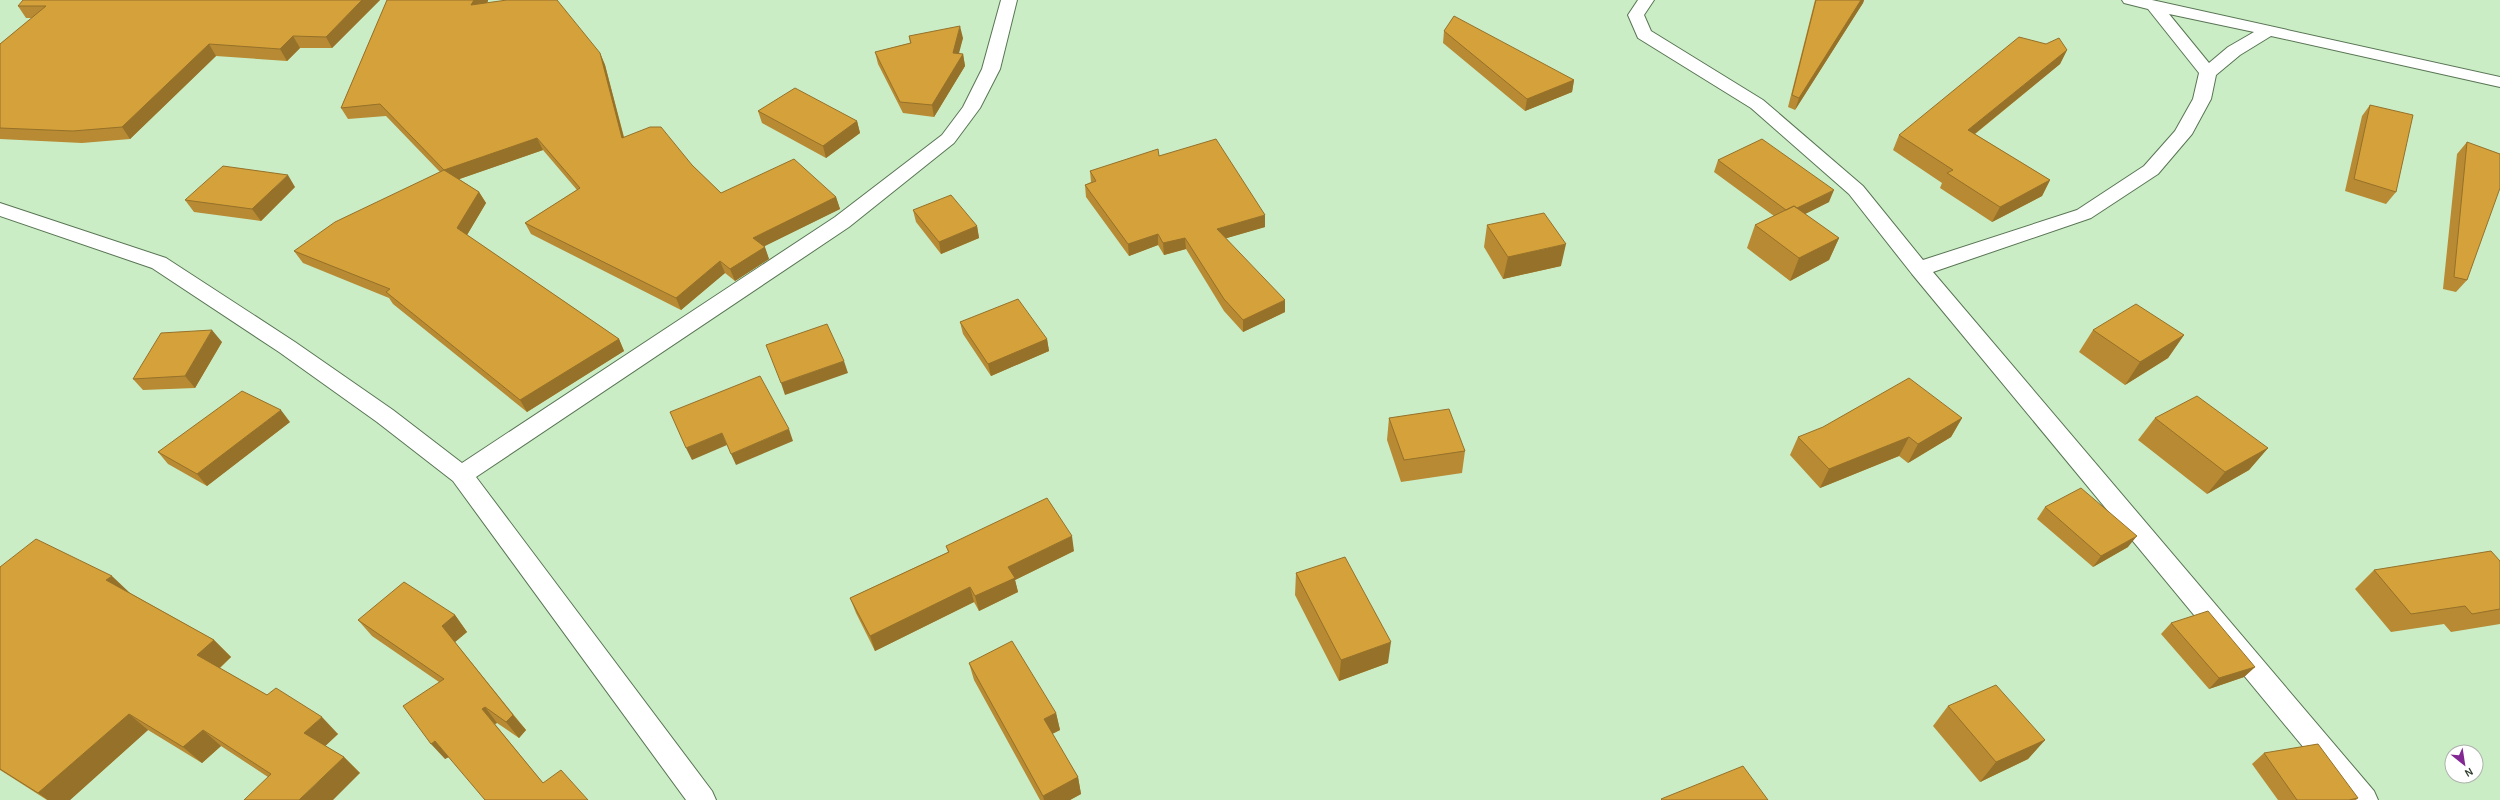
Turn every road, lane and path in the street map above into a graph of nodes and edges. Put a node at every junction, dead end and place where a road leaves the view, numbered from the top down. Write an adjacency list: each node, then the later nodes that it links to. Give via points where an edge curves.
1 (1009, 0): 10 (street, via 991,69 971,108 948,139 842,222)
2 (1646, 0): 9 (street, via 1636,15 1644,34 1757,104 1856,190)
3 (2130, 0): 4 (street)
4 (2155, 7): 5 (street); 6 (street)
5 (2268, 31): 6 (street, via 2234,51); 7 (street)
6 (2208, 73): 9 (street, via 2202,99 2183,134 2151,170 2084,214)
7 (2500, 82)
8 (0, 209): 10 (street, via 159,263 333,379)
9 (1920, 268): 12 (street)
10 (461, 475): 11 (street)
11 (702, 800)
12 (2364, 800)

